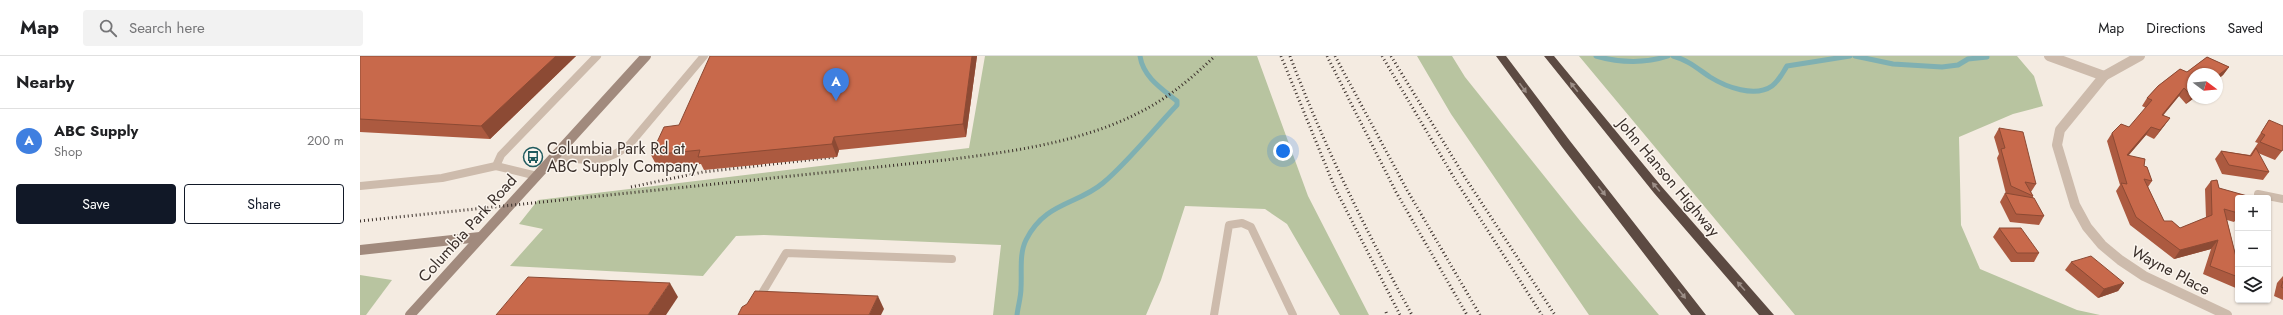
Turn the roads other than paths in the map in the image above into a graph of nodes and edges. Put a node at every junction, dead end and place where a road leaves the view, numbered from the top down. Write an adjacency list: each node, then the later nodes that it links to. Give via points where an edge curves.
1 (597, 56): 10 (lane, via 501,155)
2 (646, 56): 9 (street, Columbia Park Road)
3 (704, 56): 9 (lane, via 629,145 615,156 601,160)
4 (1501, 56): 22 (highway, one-way to 22, via 1570,151)
5 (1549, 56): 23 (highway, John Hanson Highway, one-way to 5, via 1658,190)
6 (2049, 56): 8 (street)
7 (2140, 56): 8 (street, Wayne Place)
8 (2104, 76): 24 (street, Wayne Place, via 2060,130 2057,145 2075,205 2102,245 2144,276)
9 (554, 157): 11 (street, Columbia Park Road)
10 (496, 166): 11 (lane); 12 (lane, via 442,178)
11 (537, 176): 15 (street, Columbia Park Road)
12 (360, 186)
13 (2258, 194): 14 (lane)
14 (2283, 199)
15 (480, 237): 16 (street); 18 (street, Columbia Park Road)
16 (360, 250)
17 (952, 259): 19 (lane, via 786,253)
18 (410, 315)
19 (749, 315)
20 (1214, 315): 21 (lane, via 1229,225 1242,223 1251,226)
21 (1293, 315)
22 (1699, 315)
23 (1767, 315)
24 (2227, 315)

